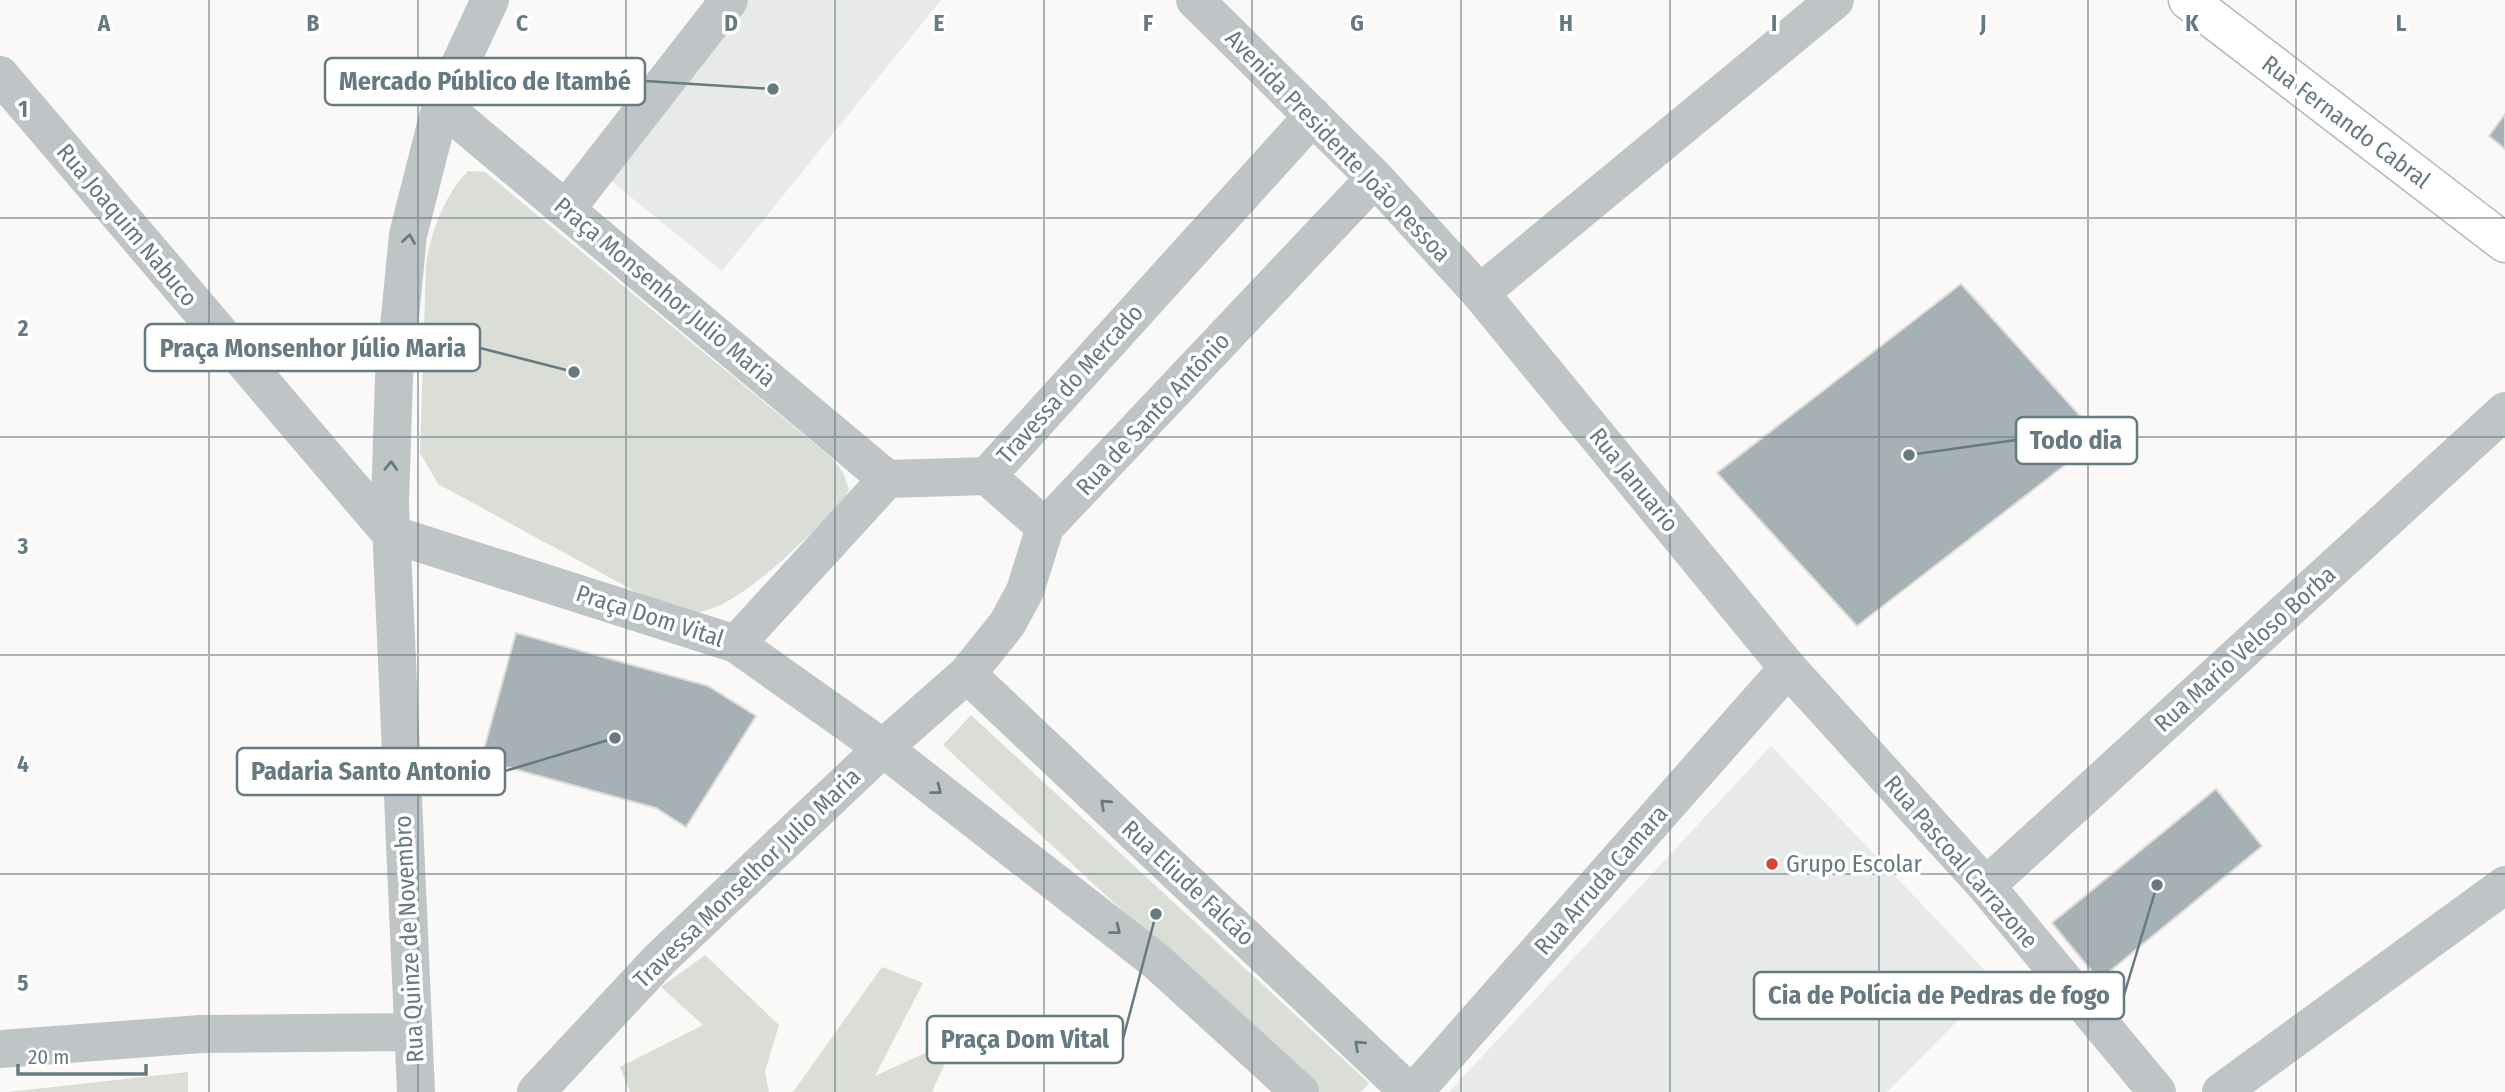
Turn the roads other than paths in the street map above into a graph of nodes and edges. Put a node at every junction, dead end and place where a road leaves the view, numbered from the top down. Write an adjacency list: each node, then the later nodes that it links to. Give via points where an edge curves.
1 (490, 0): 7 (street, Rua Quinze de Novembro)
2 (729, 0): 10 (street)
3 (1195, 0): 8 (street, Avenida Presidente João Pessoa)
4 (1835, 0): 12 (street)
5 (2188, 0): 11 (main road, Rua Fernando Cabral)
6 (0, 75): 17 (street, Rua Joaquim Nabuco)
7 (441, 105): 10 (street, Praça Monsenhor Julio Maria); 17 (street, Rua Quinze de Novembro, one-way to 7, via 394,378 408,235)
8 (1313, 116): 9 (street, Avenida Presidente João Pessoa); 14 (street, Travessa do Mercado)
9 (1375, 178): 12 (street, Avenida Presidente João Pessoa); 16 (street, Rua de Santo Antônio)
10 (567, 208): 15 (street, Praça Monsenhor Julio Maria)
11 (2505, 243)
12 (1480, 293): 19 (street, Rua Januario)
13 (2505, 411): 23 (street, Rua Mario Veloso Borba)
14 (987, 475): 15 (street, Travessa do Mercado); 16 (street)
15 (887, 479): 18 (street)
16 (1045, 527): 20 (street, Rua de Santo Antônio, via 1025,590 1007,624)
17 (391, 534): 18 (street, Praça Dom Vital); 24 (street, Rua Quinze de Novembro)
18 (736, 644): 21 (street, Praça Dom Vital)
19 (1788, 668): 23 (street, Rua Pascoal Carrazone); 30 (street, Rua Arruda Camara)
20 (968, 674): 21 (street, Travessa Monselhor Julio Maria); 29 (street, Rua Eliude Falcão, one-way to 20)
21 (883, 748): 27 (street, Travessa Monselhor Julio Maria, via 659,960); 28 (street, Praça Dom Vital, one-way to 28, via 1156,961)
22 (2505, 885): 32 (street)
23 (1986, 886): 31 (street, Rua Pascoal Carrazone)
24 (412, 1032): 25 (street, via 201,1034); 26 (street, Rua Quinze de Novembro)
25 (0, 1049)
26 (416, 1092)
27 (536, 1092)
28 (1300, 1092)
29 (1409, 1092)
30 (1414, 1092)
31 (2157, 1092)
32 (2221, 1092)

